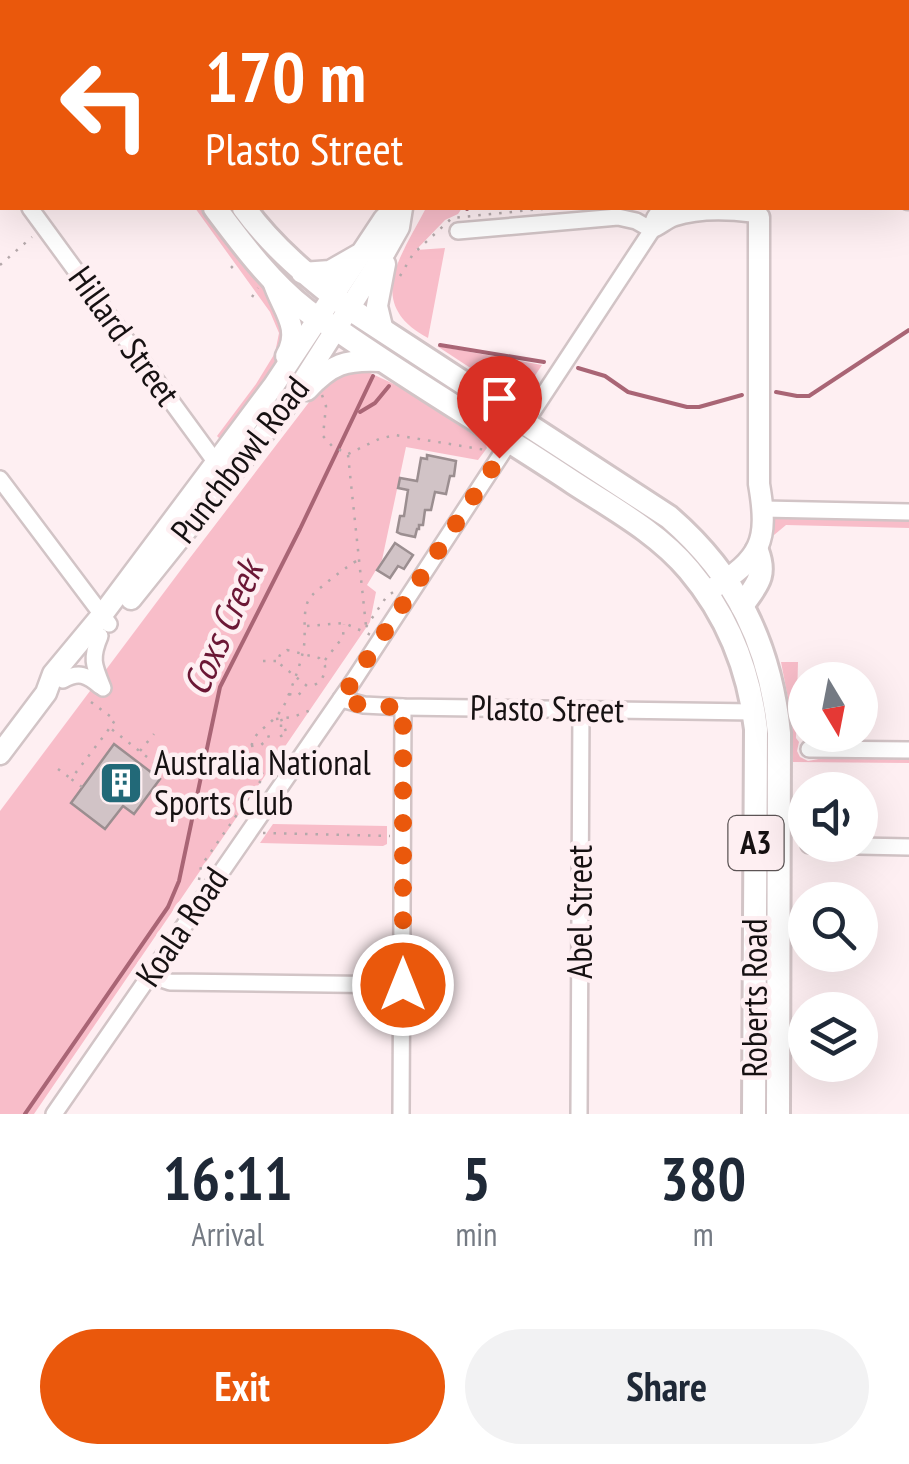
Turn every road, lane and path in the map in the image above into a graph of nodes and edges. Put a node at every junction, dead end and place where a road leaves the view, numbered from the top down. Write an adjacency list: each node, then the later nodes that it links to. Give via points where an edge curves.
1 (31, 210): 33 (street, Hillard Street)
2 (217, 210): 19 (highway, A3, via 250,254)
3 (245, 210): 16 (highway, A3)
4 (395, 210): 12 (main road, Punchbowl Road)
5 (398, 210): 13 (main road, Punchbowl Road, via 399,227)
6 (531, 210): 18 (path, via 452,218 414,254)
7 (664, 210): 10 (street, Koala Road)
8 (758, 212): 10 (street, via 690,214); 35 (main road)
9 (458, 230): 10 (street, via 618,217)
10 (652, 230): 29 (street, Koala Road)
11 (33, 236): 14 (path)
12 (363, 251): 16 (main road, via 330,270); 22 (main road, Punchbowl Road)
13 (386, 252): 22 (main road, Punchbowl Road); 24 (main road, via 377,306)
14 (0, 265)
15 (231, 268): 17 (path, via 239,265)
16 (302, 272): 22 (highway, A3)
17 (235, 274)
18 (399, 279)
19 (263, 287): 20 (path); 21 (path); 23 (highway, A3); 26 (main road, via 288,313 293,338)
20 (248, 291)
21 (252, 297)
22 (342, 302): 23 (main road, Punchbowl Road); 24 (highway, A3)
23 (328, 324): 25 (highway, A3); 26 (main road, Punchbowl Road); 28 (main road, Punchbowl Road)
24 (384, 331): 29 (highway, A3)
25 (381, 361): 28 (main road, via 338,365); 29 (highway, A3)
26 (274, 385): 33 (main road, Punchbowl Road)
27 (316, 390): 30 (path, via 324,398 324,436)
28 (292, 398): 49 (main road, Punchbowl Road)
29 (508, 436): 32 (path, via 486,453 395,435); 41 (highway, A3, via 669,518); 43 (highway, A3, via 644,528); 51 (street, Koala Road)
30 (332, 446): 31 (path); 32 (path)
31 (324, 447)
32 (347, 454): 39 (path)
33 (217, 464): 49 (main road, Punchbowl Road)
34 (0, 479): 49 (street)
35 (759, 484): 36 (main road); 41 (main road, via 748,543)
36 (763, 509): 37 (street); 38 (main road)
37 (909, 512)
38 (757, 551): 41 (main road, via 742,569); 47 (highway, via 762,571)
39 (358, 560): 40 (path); 44 (path, via 366,627)
40 (340, 573): 42 (path); 45 (path)
41 (724, 575): 43 (main road); 47 (highway, Roberts Road / A3)
42 (342, 582)
43 (703, 588): 64 (highway, Roberts Road / A3, via 732,638)
44 (396, 590)
45 (309, 600): 46 (path); 50 (path)
46 (317, 604)
47 (742, 606): 92 (highway, Roberts Road / A3, via 770,674 779,733)
48 (344, 623): 50 (path); 51 (path); 55 (path, via 343,637)
49 (104, 625): 57 (main road, Punchbowl Road, via 54,674); 57 (street, via 93,662 103,688 82,674)
50 (305, 626): 52 (path)
51 (380, 641): 60 (street, Koala Road)
52 (302, 653): 53 (path, via 284,651); 55 (path); 56 (path)
53 (278, 660): 54 (path); 56 (path)
54 (264, 662)
55 (323, 662): 58 (path, via 322,678)
56 (295, 678): 58 (path); 59 (path)
57 (55, 686): 76 (main road, Punchbowl Road)
58 (306, 686): 59 (path, via 297,696)
59 (289, 694): 66 (path)
60 (341, 699): 62 (street, Plasto Street); 65 (street, Koala Road)
61 (91, 702): 69 (path, via 116,721)
62 (403, 707): 63 (street, Plasto Street); 87 (street)
63 (581, 709): 64 (street, Plasto Street); 90 (street, Abel Street)
64 (754, 712): 91 (highway, Roberts Road / A3)
65 (326, 718): 67 (path, via 312,710); 86 (street, Koala Road)
66 (272, 720): 67 (path); 68 (path)
67 (281, 720): 71 (path, via 281,736)
68 (266, 726): 71 (path); 72 (path)
69 (110, 728): 75 (path); 79 (path)
70 (154, 734): 75 (path)
71 (269, 738): 72 (path)
72 (251, 746): 85 (path, via 264,776)
73 (878, 750): 74 (street)
74 (909, 750)
75 (140, 751): 78 (path, via 156,764)
76 (0, 754)
77 (58, 768): 79 (path)
78 (151, 772)
79 (71, 778): 80 (path)
80 (82, 787)
81 (256, 832): 82 (path)
82 (396, 836)
83 (878, 847): 84 (street)
84 (909, 848)
85 (200, 866)
86 (150, 975): 87 (street, via 170,982); 88 (street, Koala Road)
87 (403, 985): 89 (street)
88 (54, 1114)
89 (401, 1114)
90 (578, 1114)
91 (754, 1114)
92 (778, 1114)

